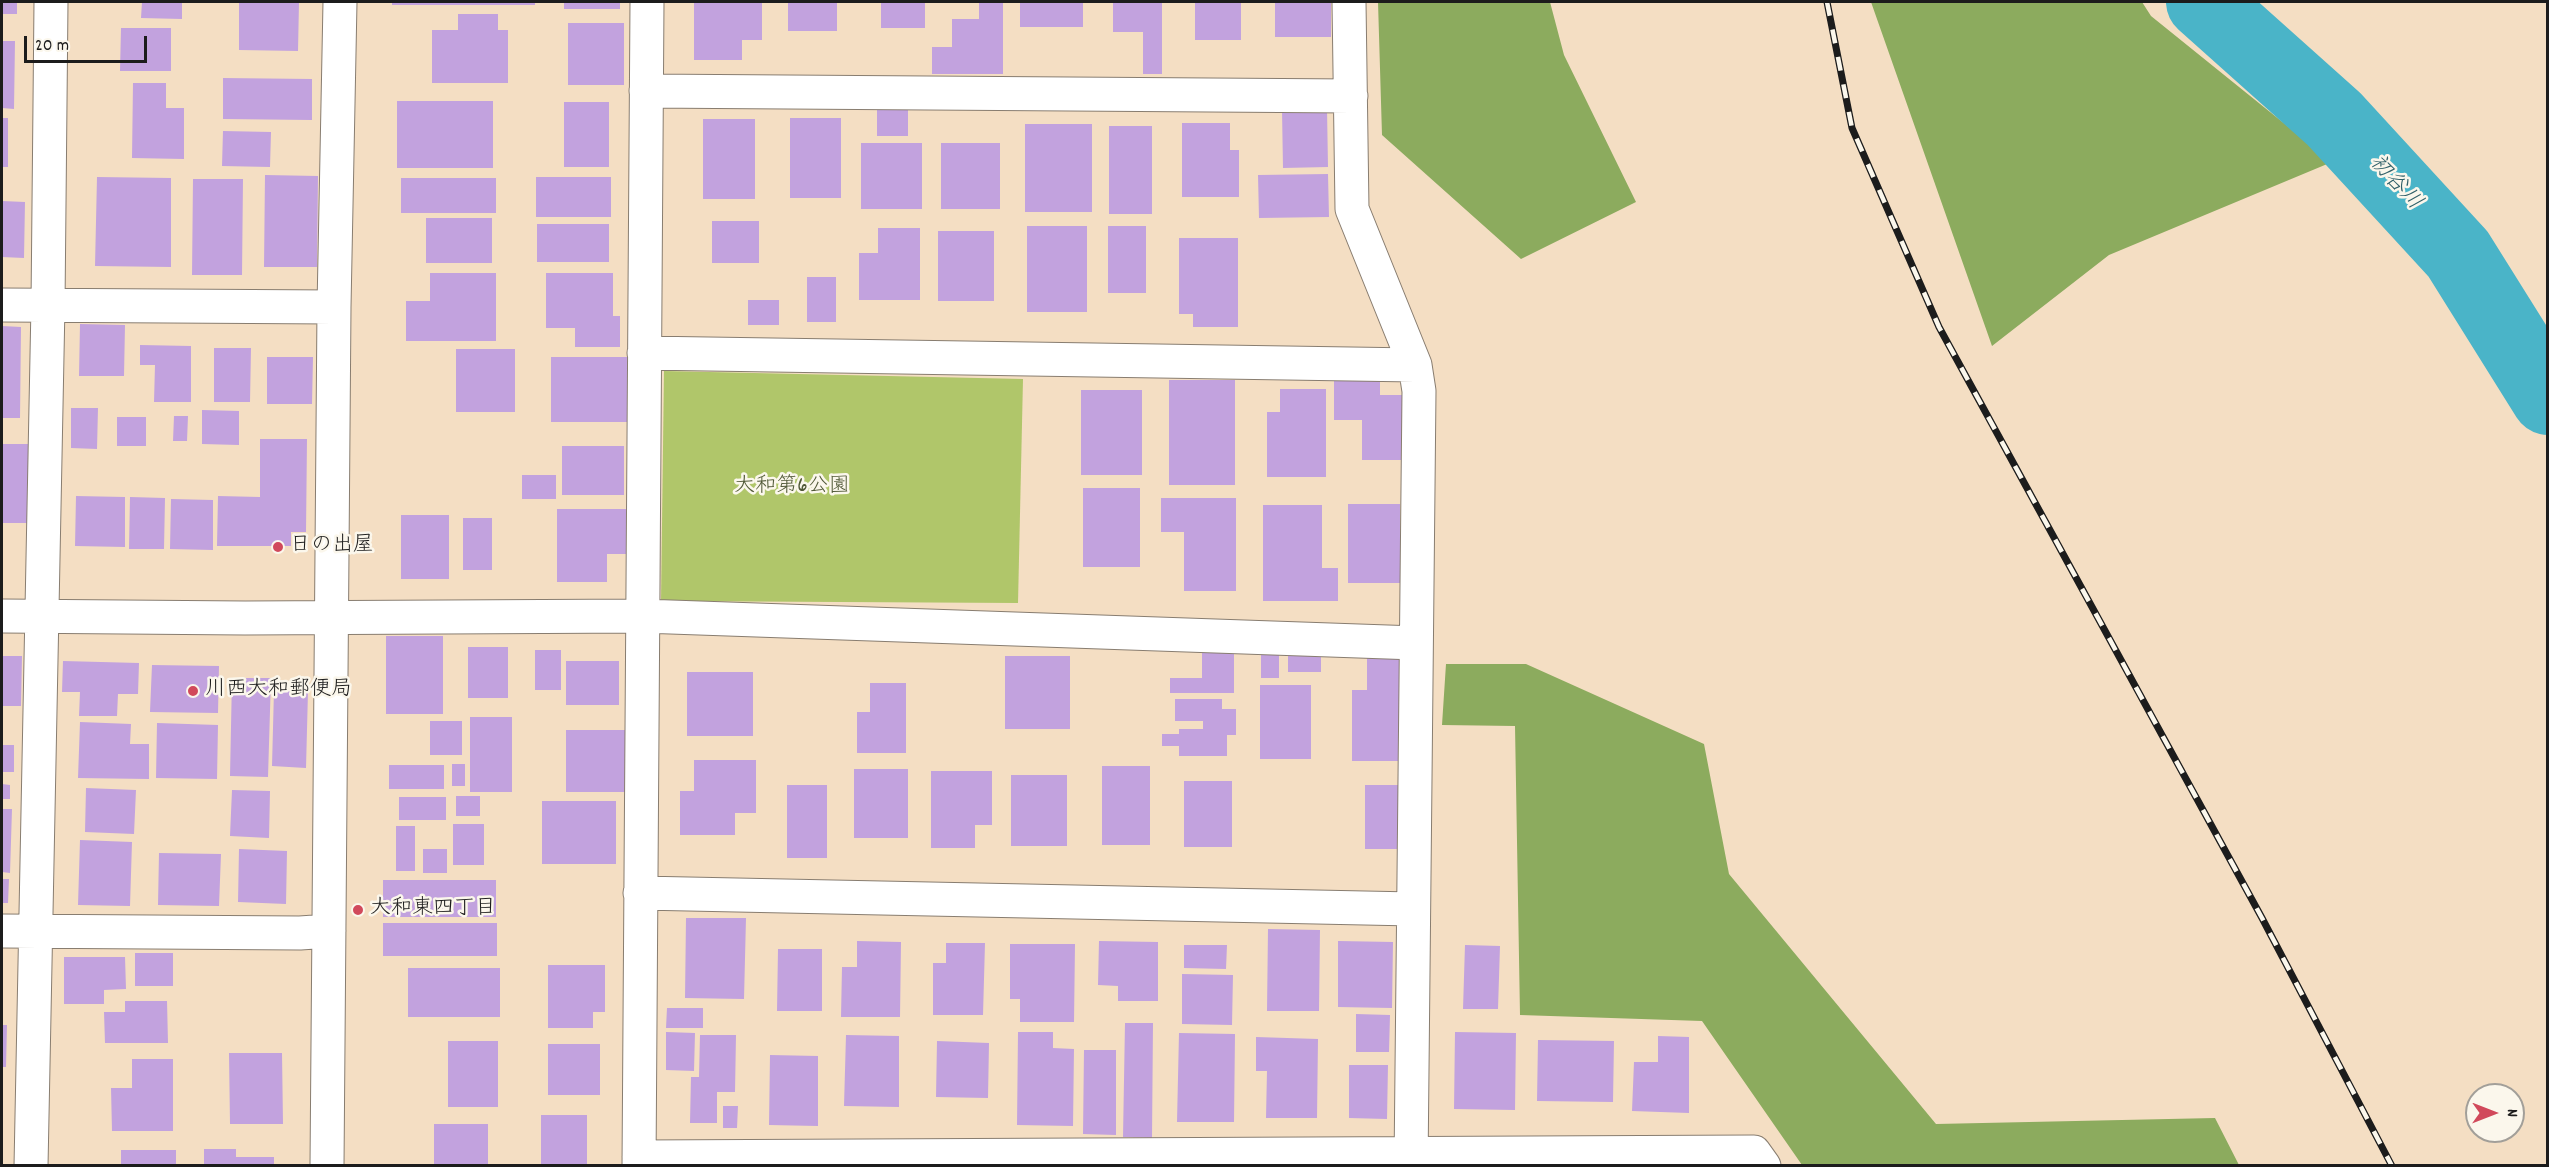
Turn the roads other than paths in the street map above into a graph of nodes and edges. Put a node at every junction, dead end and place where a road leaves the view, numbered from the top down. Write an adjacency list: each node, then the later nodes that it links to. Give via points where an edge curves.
1 (51, 2): 8 (street)
2 (340, 2): 9 (street)
3 (647, 2): 5 (street)
4 (1348, 2): 6 (street)
5 (646, 91): 6 (street); 10 (street)
6 (1351, 96): 11 (street, via 1352,209)
7 (2, 304): 8 (street)
8 (48, 305): 9 (street); 14 (street)
9 (334, 307): 15 (street)
10 (644, 353): 11 (street); 13 (street)
11 (1415, 365): 16 (street, via 1419,391)
12 (2, 616): 14 (street)
13 (642, 616): 15 (street); 16 (street); 17 (street)
14 (42, 617): 15 (street); 21 (street)
15 (330, 617): 20 (street)
16 (1416, 643): 18 (street)
17 (640, 893): 18 (street); 23 (street)
18 (1413, 909): 22 (street)
19 (2, 931): 21 (street)
20 (329, 931): 21 (street); 25 (street)
21 (35, 932): 24 (street)
22 (1411, 1159): 23 (street); 26 (street, via 1754,1152)
23 (639, 1161)
24 (31, 1166)
25 (327, 1166)
26 (1764, 1166)

